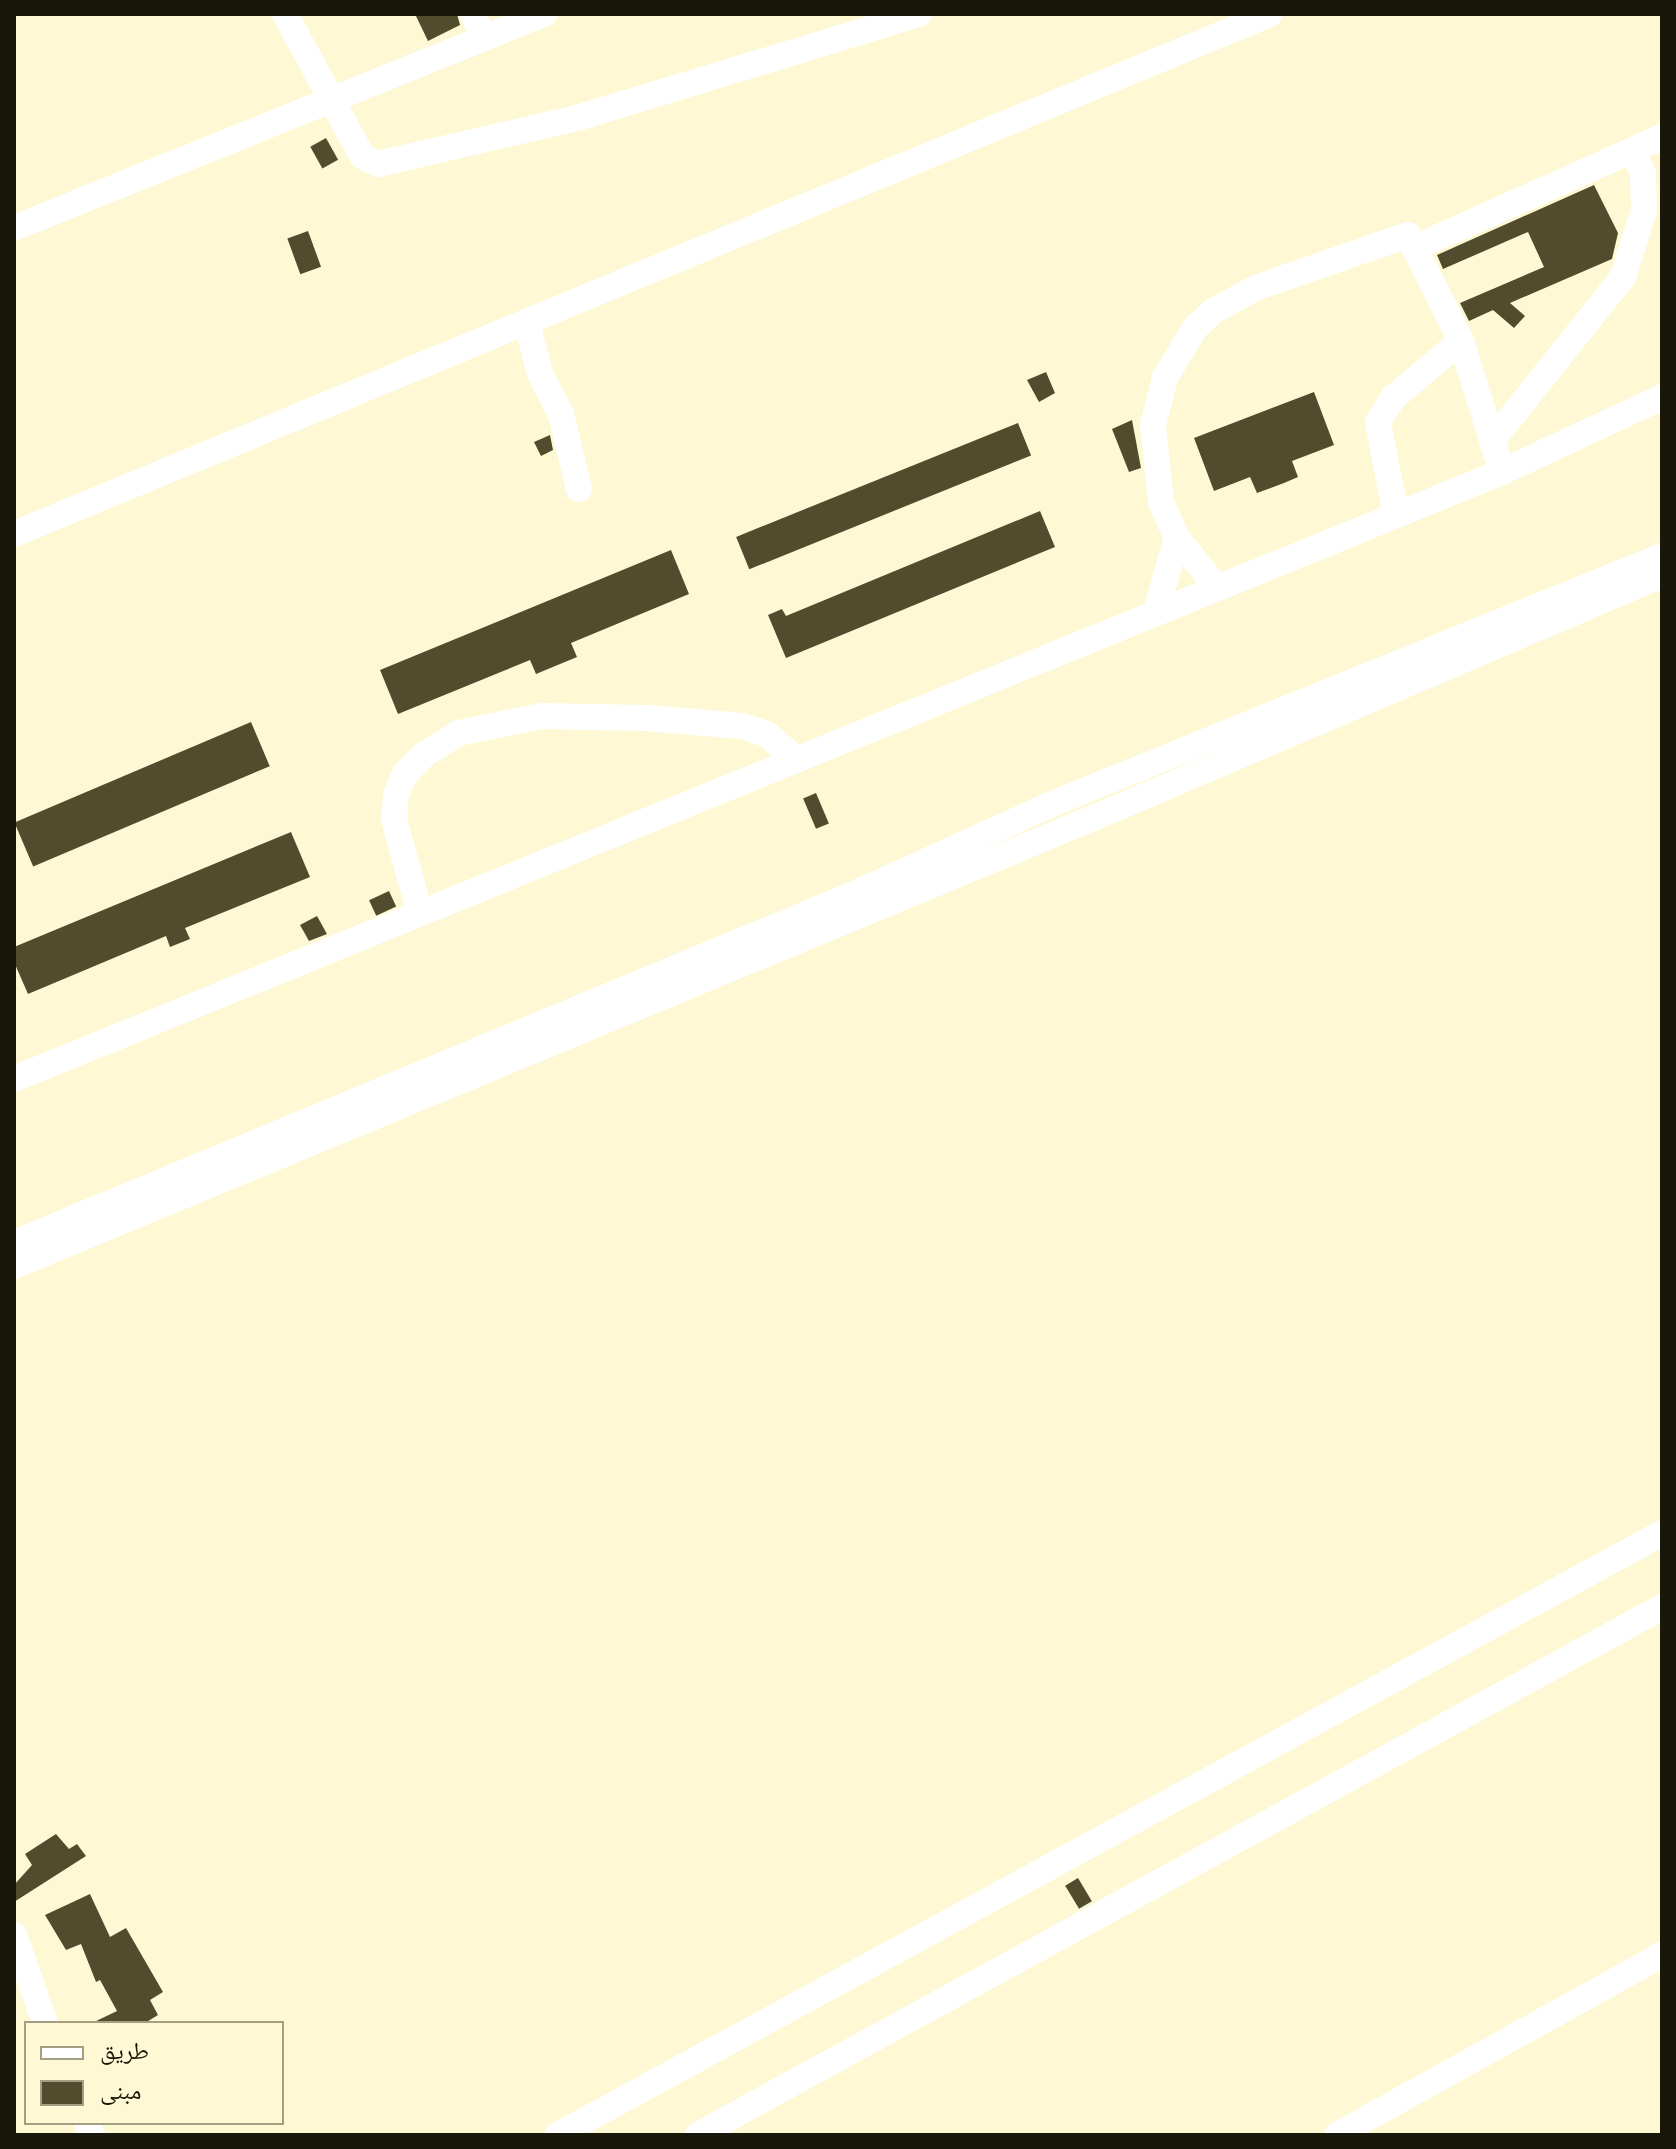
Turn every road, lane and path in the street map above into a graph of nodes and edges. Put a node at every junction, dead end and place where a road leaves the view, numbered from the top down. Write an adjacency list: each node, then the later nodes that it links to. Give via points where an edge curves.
1 (285, 14): 6 (street)
2 (544, 14): 5 (street)
3 (920, 14): 6 (street, via 577,118 378,164 362,156)
4 (1270, 14): 11 (street)
5 (478, 26): 6 (street)
6 (334, 100): 9 (street)
7 (1662, 137): 8 (street)
8 (1633, 150): 10 (street); 14 (street, via 1643,174 1644,210 1623,277)
9 (14, 228)
10 (1416, 247): 12 (street); 19 (street, via 1400,233 1258,287 1213,311 1195,328 1165,378 1153,425 1161,502)
11 (527, 323): 16 (street, via 540,374 561,414); 18 (street)
12 (1461, 341): 14 (street); 17 (street, via 1393,398 1378,422)
13 (1662, 397): 15 (street)
14 (1492, 441): 15 (street)
15 (1502, 472): 17 (street)
16 (579, 489)
17 (1396, 515): 22 (street)
18 (14, 534)
19 (1177, 538): 22 (street); 23 (street)
20 (1662, 556): 27 (street, via 1074,795 847,897)
21 (1662, 575): 28 (street, via 1084,822)
22 (1216, 586): 23 (street)
23 (1156, 611): 24 (street)
24 (795, 758): 25 (street); 25 (street, via 767,734 742,726 647,718 541,716 459,733 425,754 405,774 396,794 394,819)
25 (419, 910): 26 (street)
26 (14, 1079)
27 (14, 1243)
28 (14, 1266)
29 (1662, 1533): 34 (street)
30 (1662, 1607): 35 (street)
31 (14, 1935): 33 (street)
32 (1662, 1955): 36 (street)
33 (44, 2021)
34 (558, 2135)
35 (698, 2135)
36 (1337, 2135)

